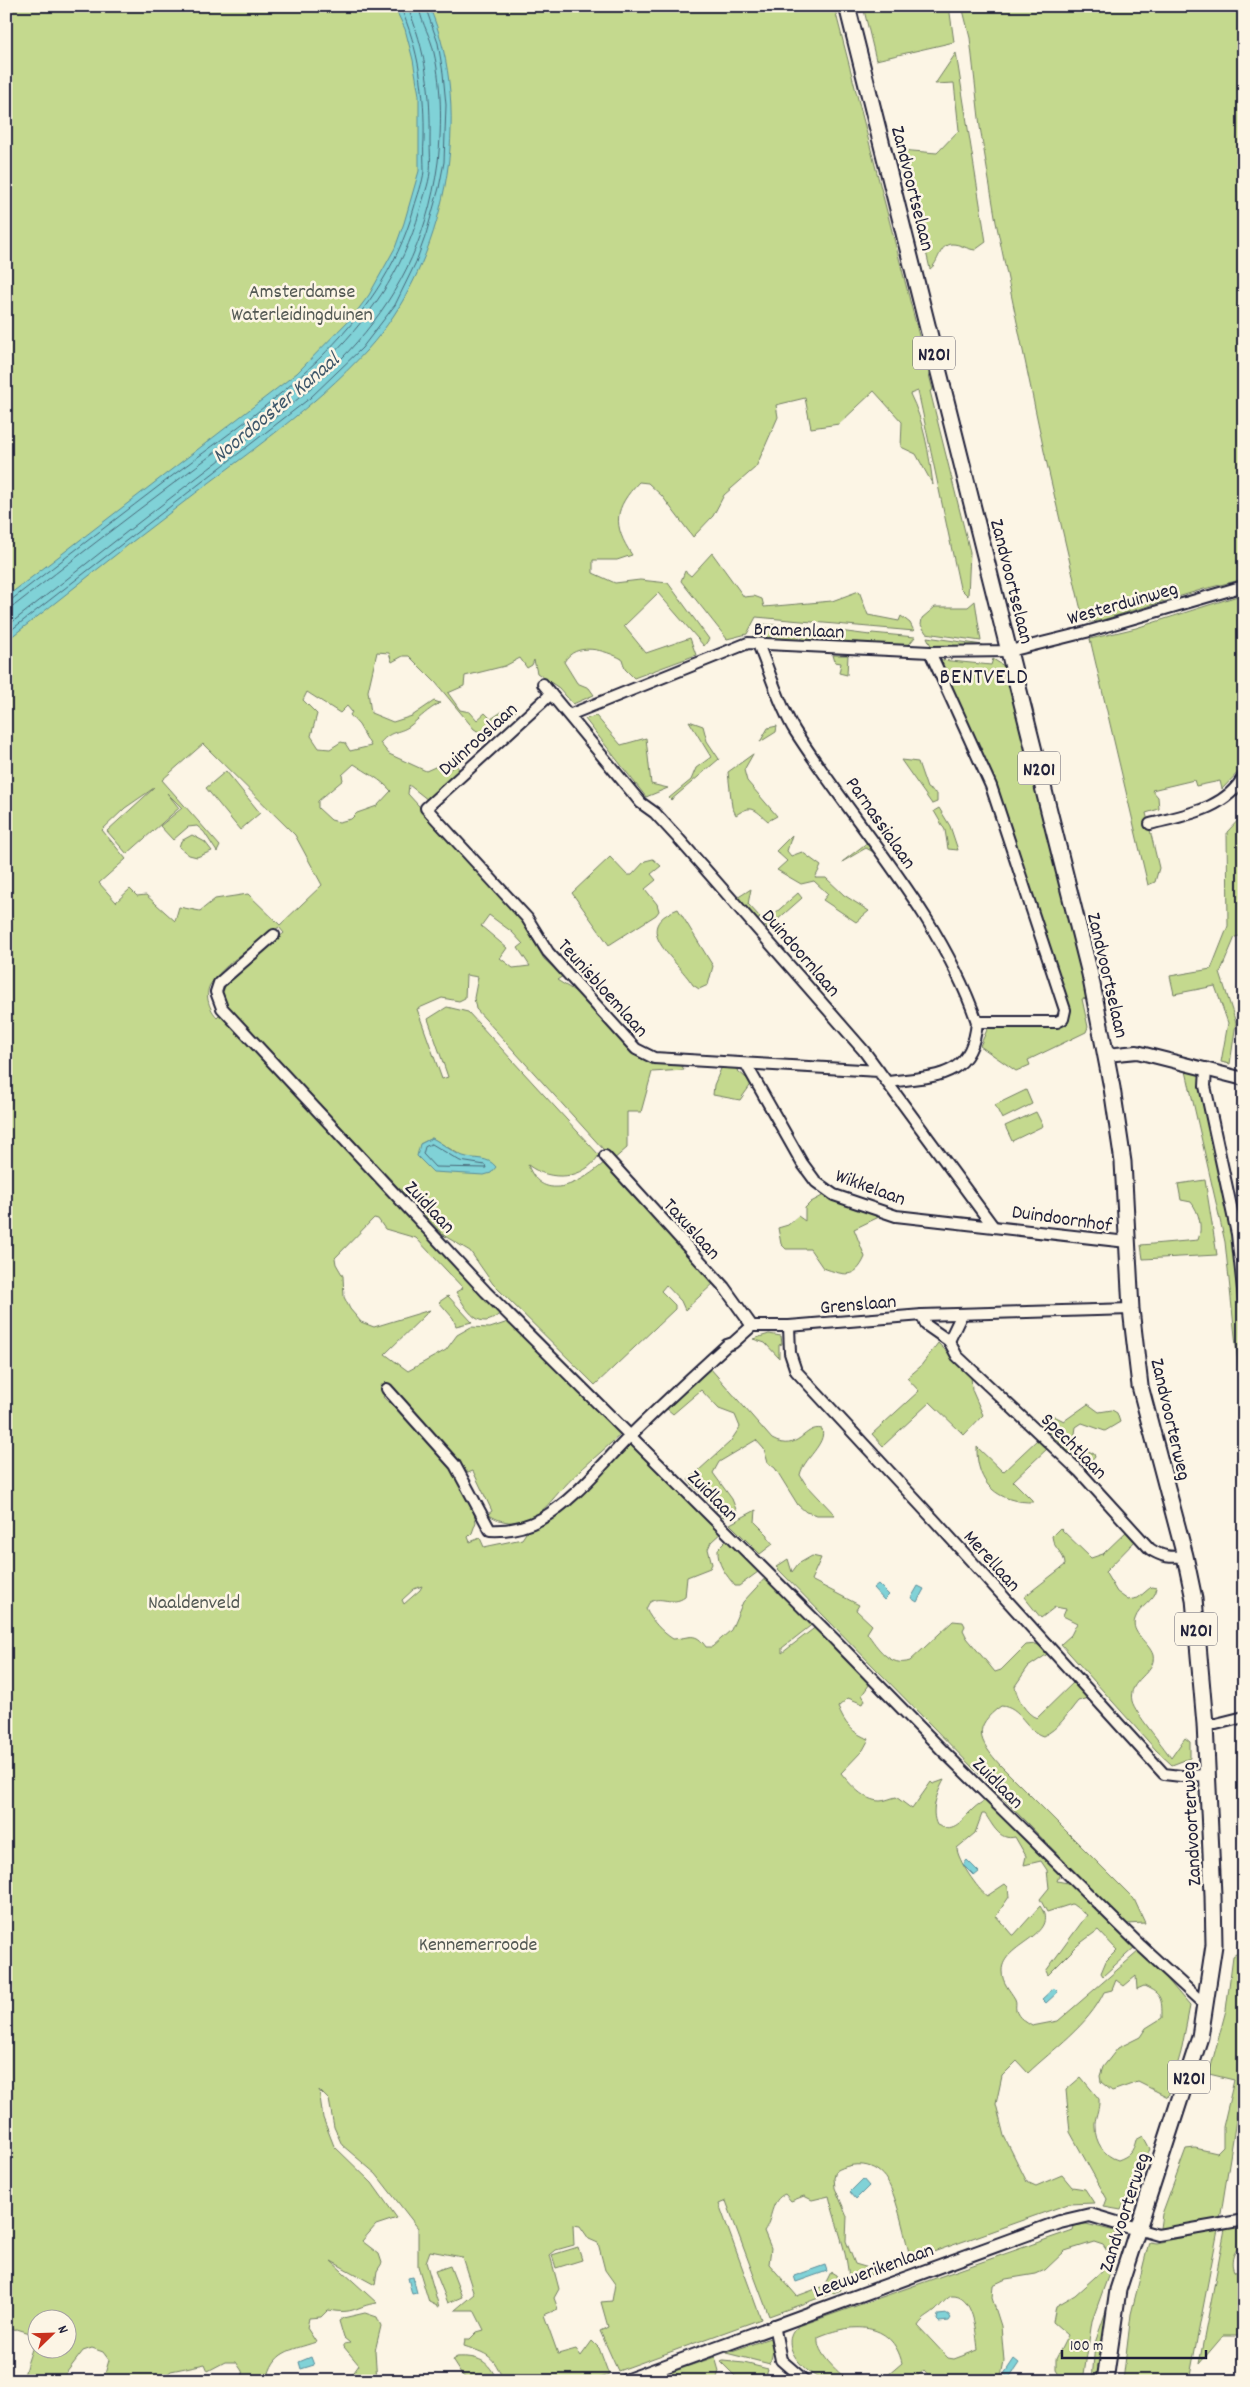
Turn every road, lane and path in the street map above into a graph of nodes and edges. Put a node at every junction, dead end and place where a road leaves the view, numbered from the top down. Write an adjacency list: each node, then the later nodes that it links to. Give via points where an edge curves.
1 (847, 6): 4 (main road, Zandvoortselaan / N201)
2 (1244, 586): 4 (street, Westerduinweg)
3 (758, 644): 5 (street, Bramenlaan); 8 (street, Bramenlaan, via 748,643 726,650); 13 (street, Parnassialaan, via 795,730 916,900 947,955)
4 (1010, 651): 5 (street, Bramenlaan); 14 (main road, Zandvoortselaan / N201, via 1090,974)
5 (930, 652): 13 (street, via 991,786 1063,1001 1064,1018 1057,1022)
6 (543, 684): 7 (street)
7 (552, 694): 8 (street); 10 (street, Duinrooslaan)
8 (569, 715): 17 (street, Duindoornlaan, via 641,803 659,817 752,920)
9 (1244, 776): 11 (street, via 1230,793 1198,812)
10 (426, 808): 15 (street, Teunisbloemlaan, via 527,918 548,952 636,1049 654,1058)
11 (1150, 824)
12 (274, 936): 32 (street, Zuidlaan, via 219,983 216,992 222,1008 486,1292)
13 (977, 1022): 19 (street, via 976,1040 963,1063 932,1077)
14 (1106, 1055): 16 (street, via 1137,1052); 22 (main road, Zandvoortselaan / N201, via 1123,1162)
15 (746, 1064): 17 (street, Teunisbloemlaan); 21 (street, Wikkelaan, via 802,1163 816,1182 834,1195 896,1216)
16 (1206, 1068): 18 (street); 24 (street, via 1205,1086 1237,1234)
17 (879, 1071): 19 (street, Duindoornlaan)
18 (1244, 1079)
19 (888, 1082): 21 (street, Duindoornlaan)
20 (605, 1156): 28 (street, Taxuslaan, via 724,1287)
21 (992, 1225): 22 (street, Duindoornhof)
22 (1127, 1242): 23 (main road, Zandvoortselaan / N201)
23 (1128, 1259): 25 (main road, Zandvoorterweg / N201)
24 (1244, 1299)
25 (1132, 1309): 27 (street, Grenslaan); 33 (main road, Zandvoorterweg / N201, via 1146,1413)
26 (922, 1315): 27 (street, Grenslaan); 29 (street, Grenslaan); 30 (street, Spechtlaan, via 926,1325)
27 (961, 1316): 30 (street)
28 (752, 1326): 29 (street, Grenslaan); 32 (street, via 733,1343 726,1345)
29 (789, 1326): 36 (street, Merellaan, via 790,1353 796,1371 1164,1774)
30 (949, 1341): 33 (street, Spechtlaan, via 957,1356 1079,1471 1150,1549 1161,1555)
31 (387, 1389): 32 (street, via 455,1465 490,1530 521,1528 541,1519 571,1496)
32 (630, 1436): 37 (street, Zuidlaan, via 950,1757)
33 (1185, 1556): 35 (main road, Zandvoorterweg / N201, via 1194,1599)
34 (1244, 1717): 35 (street)
35 (1205, 1724): 36 (main road, Zandvoorterweg / N201)
36 (1208, 1775): 37 (main road, Zandvoorterweg / N201, via 1214,1946)
37 (1206, 2006): 39 (main road, Zandvoorterweg / N201, via 1192,2066)
38 (1244, 2220): 39 (street, via 1158,2235)
39 (1137, 2228): 40 (street, Leeuwerikenlaan, via 1101,2217 1082,2216); 43 (main road, Zandvoorterweg / N201, via 1118,2290)
40 (774, 2325): 41 (street, Leeuwerikenlaan); 42 (street, via 781,2360)
41 (625, 2381)
42 (804, 2381)
43 (1105, 2381)

